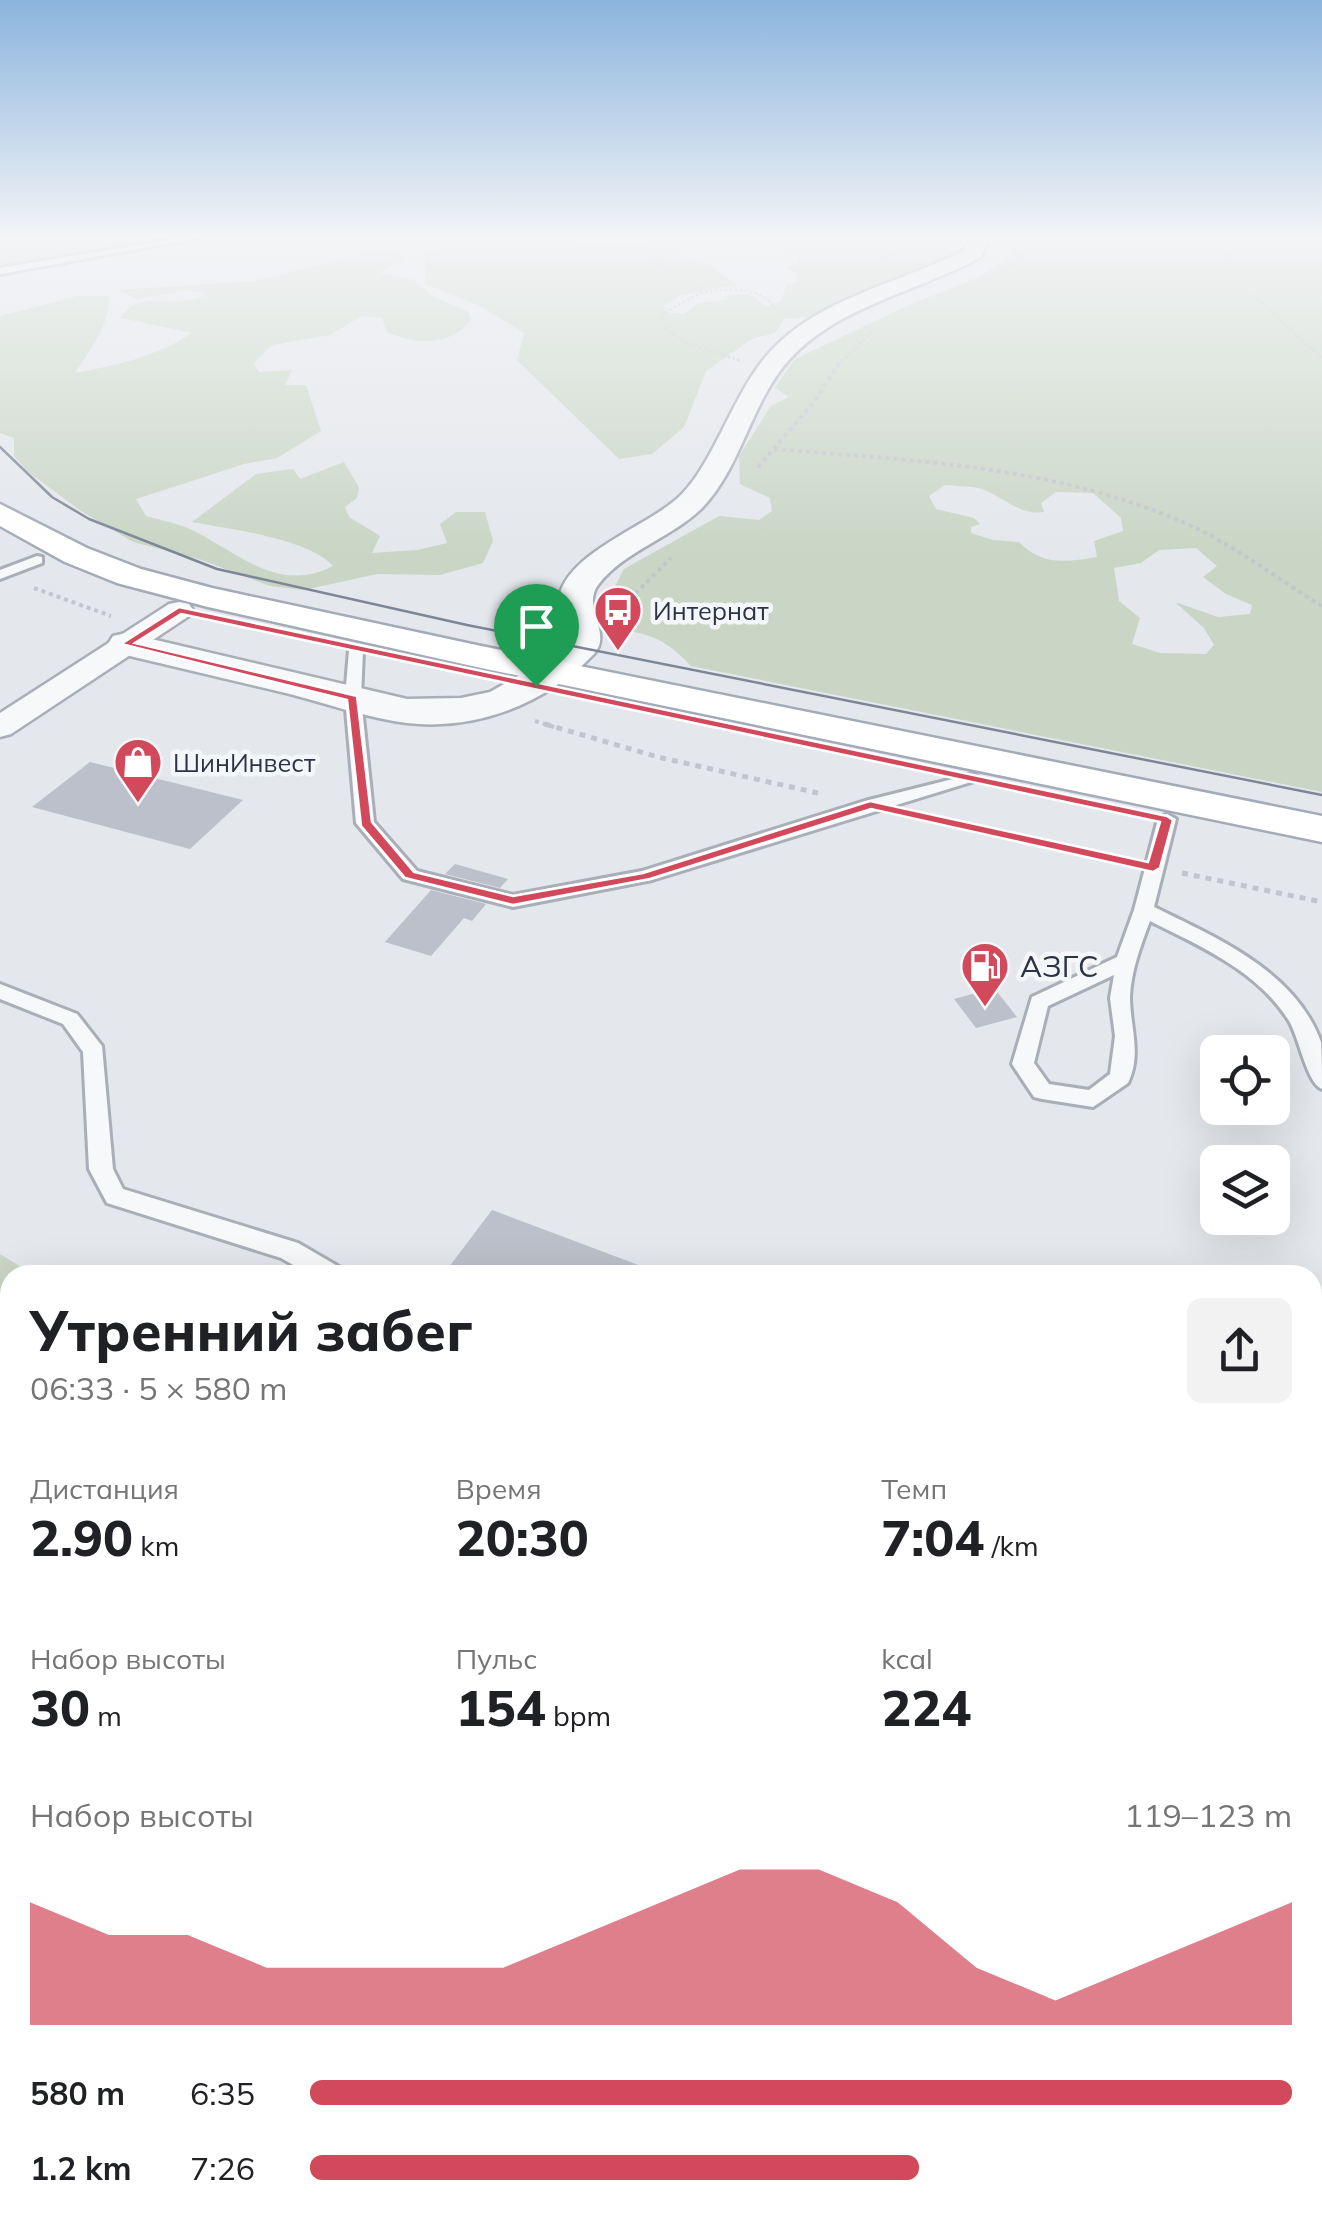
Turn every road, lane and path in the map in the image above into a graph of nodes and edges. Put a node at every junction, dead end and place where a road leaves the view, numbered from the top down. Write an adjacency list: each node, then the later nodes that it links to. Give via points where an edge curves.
1 (684, 342): 4 (path)
2 (795, 342): 4 (street)
3 (860, 342): 5 (path)
4 (772, 366): 14 (street, via 689,504 579,586 574,607 585,639)
5 (774, 449): 6 (path); 10 (path, via 1004,469 1083,487 1187,524)
6 (754, 475)
7 (0, 513): 14 (main road, via 76,556 129,576 369,634)
8 (675, 554): 11 (path, via 634,595)
9 (10, 563): 12 (main road); 12 (path)
10 (1322, 606)
11 (618, 623)
12 (151, 628): 13 (main road); 15 (street); 16 (street)
13 (356, 650): 14 (main road); 15 (lane)
14 (521, 690): 15 (street, via 435,712); 17 (main road); 18 (path, via 658,757); 20 (main road)
15 (353, 698): 18 (lane, via 365,823 410,875 513,901 645,876)
16 (0, 728)
17 (973, 779): 18 (lane); 19 (main road)
18 (870, 805): 22 (path)
19 (1167, 820): 21 (main road); 22 (lane)
20 (1322, 828)
21 (1322, 851)
22 (1153, 868): 23 (path); 24 (lane)
23 (1322, 902)
24 (1144, 910): 25 (lane); 27 (lane, via 1219,948 1270,984 1300,1016)
25 (1126, 961): 25 (lane, via 1120,1076 1092,1099 1042,1091 1023,1064 1040,1002)
26 (0, 991): 28 (lane, via 70,1020 94,1051 100,1169 115,1196 289,1250)
27 (1322, 1081)
28 (315, 1265)

